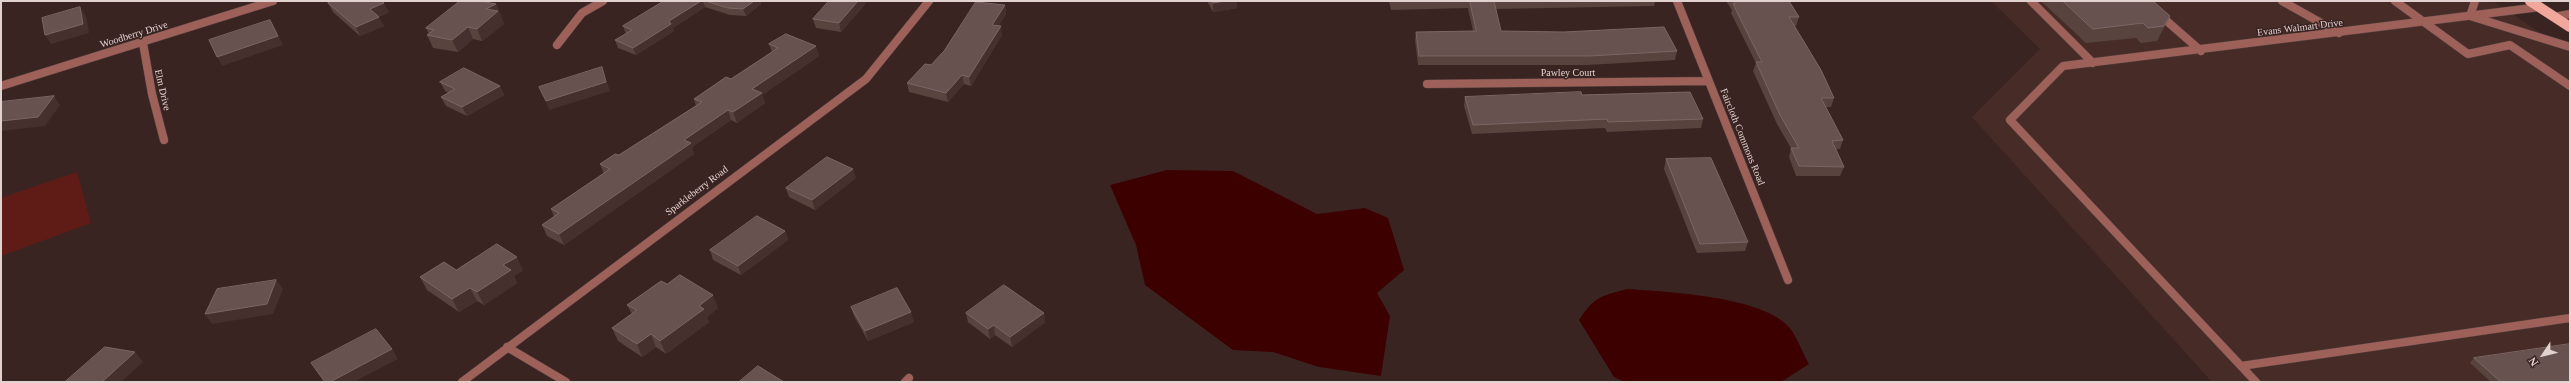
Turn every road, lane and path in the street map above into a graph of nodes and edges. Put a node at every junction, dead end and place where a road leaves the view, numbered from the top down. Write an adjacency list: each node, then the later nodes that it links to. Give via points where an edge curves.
1 (273, 1): 19 (street, Woodberry Drive)
2 (603, 1): 20 (street, via 582,13)
3 (929, 1): 31 (street, Sparkleberry Road, via 866,79)
4 (1677, 1): 24 (street, Faircloth Commons Road)
5 (2031, 1): 23 (street)
6 (2144, 1): 22 (street)
7 (2281, 1): 8 (street); 18 (street)
8 (2285, 1)
9 (2395, 1): 16 (street)
10 (2475, 1): 14 (street)
11 (2530, 1): 12 (main road)
12 (2540, 7): 14 (street, Evans Walmart Drive); 15 (main road)
13 (2570, 14): 15 (street)
14 (2470, 16): 16 (street, Evans Walmart Drive); 21 (street)
15 (2554, 17): 17 (main road)
16 (2424, 22): 18 (street, Evans Walmart Drive); 27 (street, via 2468,54 2510,45)
17 (2570, 27)
18 (2339, 33): 22 (street, Evans Walmart Drive)
19 (142, 43): 26 (street, Woodberry Drive); 28 (street, Elm Drive)
20 (557, 45)
21 (2570, 47)
22 (2202, 50): 23 (street, Evans Walmart Drive)
23 (2093, 63): 32 (street, Evans Walmart Drive, via 2063,66 2010,120)
24 (1708, 82): 25 (street, Pawley Court); 29 (street, Faircloth Commons Road)
25 (1427, 84)
26 (1, 86)
27 (2570, 86)
28 (164, 140)
29 (1788, 280)
30 (2570, 318): 32 (street)
31 (507, 347): 33 (street, Sparkleberry Road); 34 (street)
32 (2241, 366): 35 (street)
33 (462, 382)
34 (566, 382)
35 (2256, 382)

